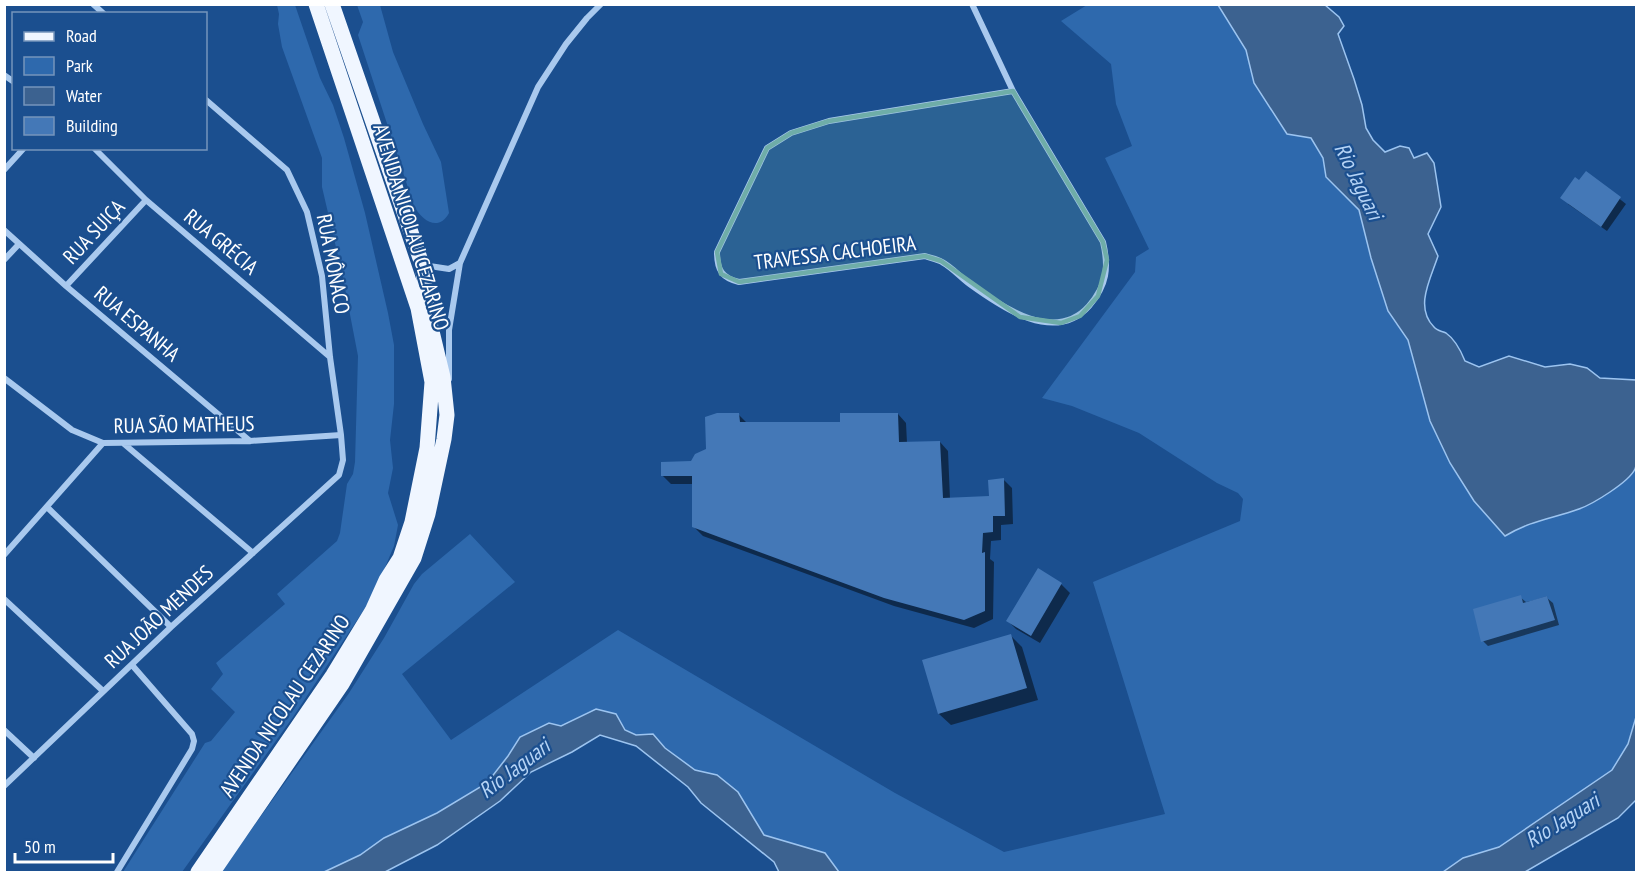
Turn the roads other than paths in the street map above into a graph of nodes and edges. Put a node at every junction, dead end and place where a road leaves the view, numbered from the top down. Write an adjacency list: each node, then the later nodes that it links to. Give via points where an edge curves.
1 (316, 4): 38 (main road, AVENIDA NICOLAU CEZARINO, via 418,308 432,382 427,448 400,558 372,611)
2 (332, 4): 17 (main road, AVENIDA NICOLAU CEZARINO)
3 (601, 4): 16 (street, via 566,44 538,87)
4 (972, 4): 5 (street, TRAVESSA CACHOEIRA)
5 (1013, 91): 5 (street, TRAVESSA CACHOEIRA, via 1103,242 1106,275 1098,296 1080,316 1061,323 1020,317 941,261 925,256 739,282 721,274 717,252 766,148 791,133 829,121)
6 (207, 101): 19 (street, RUA MÔNACO, via 286,170 299,192 322,276)
7 (22, 150): 11 (street)
8 (96, 150): 10 (street, RUA GRÉCIA)
9 (105, 150): 10 (street)
10 (101, 155): 12 (street, RUA GRÉCIA)
11 (4, 170)
12 (146, 200): 18 (street, RUA SUIÇA); 19 (street, RUA GRÉCIA)
13 (4, 230): 14 (street, RUA ESPANHA)
14 (19, 244): 15 (street); 18 (street, RUA ESPANHA)
15 (4, 260)
16 (460, 263): 17 (street, via 448,269); 21 (street, via 449,330)
17 (422, 264): 21 (main road, AVENIDA NICOLAU CEZARINO)
18 (66, 286): 23 (street, RUA ESPANHA)
19 (330, 357): 22 (street, RUA MÔNACO)
20 (4, 378): 25 (street, via 72,430)
21 (447, 415): 39 (main road, AVENIDA NICOLAU CEZARINO, via 441,461 414,558 342,684)
22 (341, 435): 23 (street, RUA SÃO MATHEUS); 26 (street, RUA MÔNACO, via 343,460)
23 (250, 441): 24 (street, RUA SÃO MATHEUS)
24 (123, 442): 25 (street, RUA SÃO MATHEUS); 29 (street)
25 (104, 443): 27 (street, RUA SÃO MATHEUS)
26 (339, 475): 29 (street, RUA JOÃO MENDES)
27 (48, 508): 28 (street, RUA SÃO MATHEUS); 31 (street)
28 (6, 551)
29 (254, 553): 31 (street, RUA JOÃO MENDES)
30 (4, 599): 33 (street)
31 (171, 627): 32 (street, RUA JOÃO MENDES)
32 (132, 664): 33 (street, RUA JOÃO MENDES); 37 (street, via 194,741)
33 (103, 692): 35 (street, RUA JOÃO MENDES)
34 (4, 730): 35 (street)
35 (34, 758): 36 (street, RUA JOÃO MENDES)
36 (4, 786)
37 (117, 873)
38 (198, 873)
39 (213, 873)

